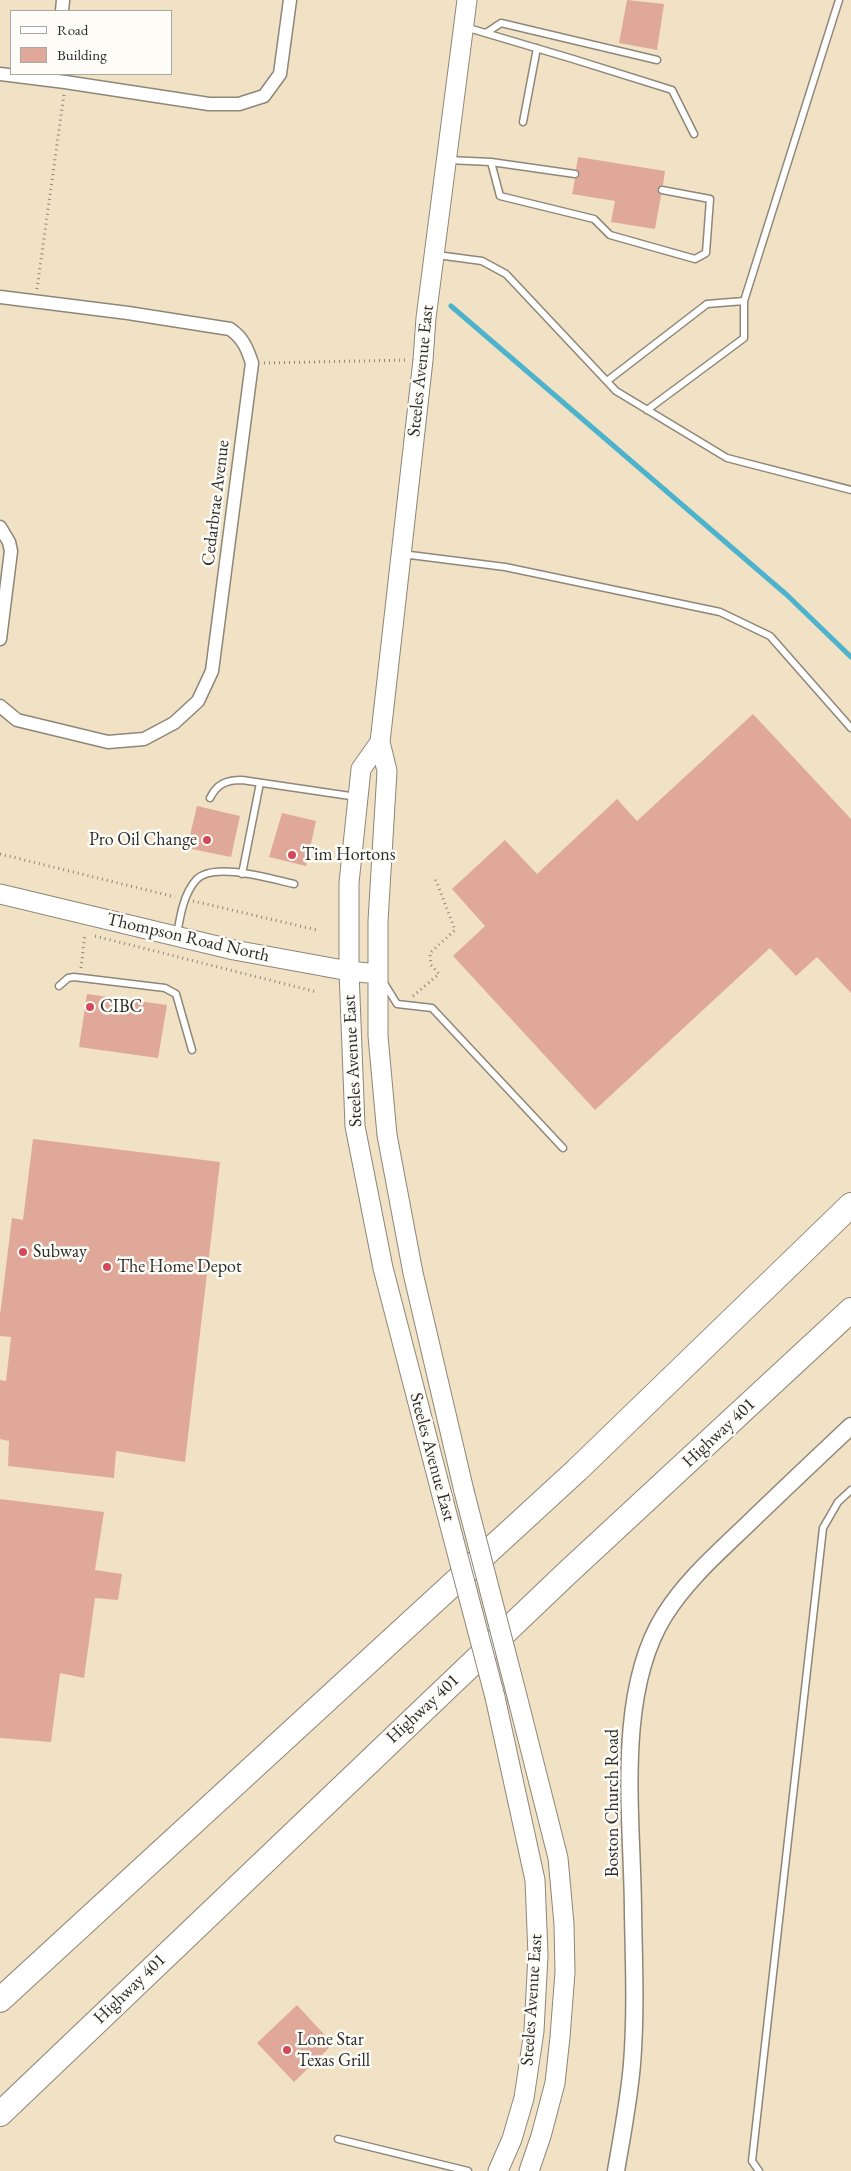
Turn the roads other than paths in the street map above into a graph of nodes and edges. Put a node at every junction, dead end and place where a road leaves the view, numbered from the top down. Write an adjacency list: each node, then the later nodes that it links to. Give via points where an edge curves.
1 (290, 0): 9 (street, via 280,74 264,96 239,104 209,104)
2 (467, 0): 4 (main road, Steeles Avenue East)
3 (839, 0): 18 (lane)
4 (464, 27): 5 (lane); 12 (main road, Steeles Avenue East)
5 (486, 34): 6 (lane); 7 (lane, via 501,23)
6 (537, 48): 10 (lane); 11 (lane, via 672,90)
7 (657, 60)
8 (14, 75): 9 (street)
9 (58, 78)
10 (523, 122)
11 (694, 134)
12 (447, 160): 13 (lane); 16 (main road, Steeles Avenue East)
13 (491, 162): 14 (lane); 15 (lane, via 500,196 594,219 610,235 694,259 706,253 710,199)
14 (576, 174)
15 (662, 190)
16 (435, 255): 19 (lane, via 482,261 506,274); 23 (main road, Steeles Avenue East)
17 (0, 297): 25 (street, Cedarbrae Avenue, via 230,329 240,335 252,363 212,671 198,701 174,724 144,739 108,742 17,720)
18 (744, 301): 19 (lane, via 707,304); 20 (lane, via 744,338)
19 (607, 381): 20 (lane, via 616,391)
20 (647, 410): 21 (lane, via 727,458)
21 (851, 490)
22 (0, 527): 24 (street, via 11,551)
23 (401, 554): 26 (lane, via 505,568 720,612 770,636); 27 (main road, Steeles Avenue East)
24 (0, 639)
25 (0, 706)
26 (851, 728)
27 (380, 742): 29 (main road, Steeles Avenue East, via 361,769); 36 (main road, Steeles Avenue East, via 387,771)
28 (260, 783): 29 (lane); 30 (lane, via 228,780 215,788); 31 (lane)
29 (358, 797): 35 (main road, Steeles Avenue East, via 349,883)
30 (210, 798)
31 (242, 874): 32 (lane); 34 (lane, via 213,871 197,879 181,910)
32 (294, 884)
33 (0, 894): 34 (main road, Thompson Road North)
34 (176, 936): 35 (main road, Thompson Road North)
35 (349, 971): 36 (main road, Thompson Road North); 48 (main road, Steeles Avenue East, bridge, via 355,1126 383,1268 495,1697 535,1880 538,1956 534,2031 524,2098 512,2140)
36 (378, 974): 39 (lane, via 398,1004 432,1008); 49 (main road, Steeles Avenue East, bridge, via 378,1036 387,1135 413,1273 464,1491 558,1858 564,1934 564,1990 555,2083)
37 (59, 986): 38 (lane, via 68,978 80,978 165,988 176,994)
38 (192, 1050)
39 (563, 1148)
40 (851, 1204): 44 (highway, via 577,1470)
41 (851, 1310): 45 (highway, Highway 401, via 566,1574)
42 (851, 1426): 50 (street, Boston Church Road, via 680,1592 663,1617 641,1670 630,1739 632,2064)
43 (851, 1490): 51 (lane, via 838,1502 823,1528 752,2161)
44 (0, 2000)
45 (0, 2114)
46 (338, 2139): 47 (lane)
47 (468, 2171)
48 (498, 2171)
49 (529, 2171)
50 (616, 2171)
51 (758, 2171)

